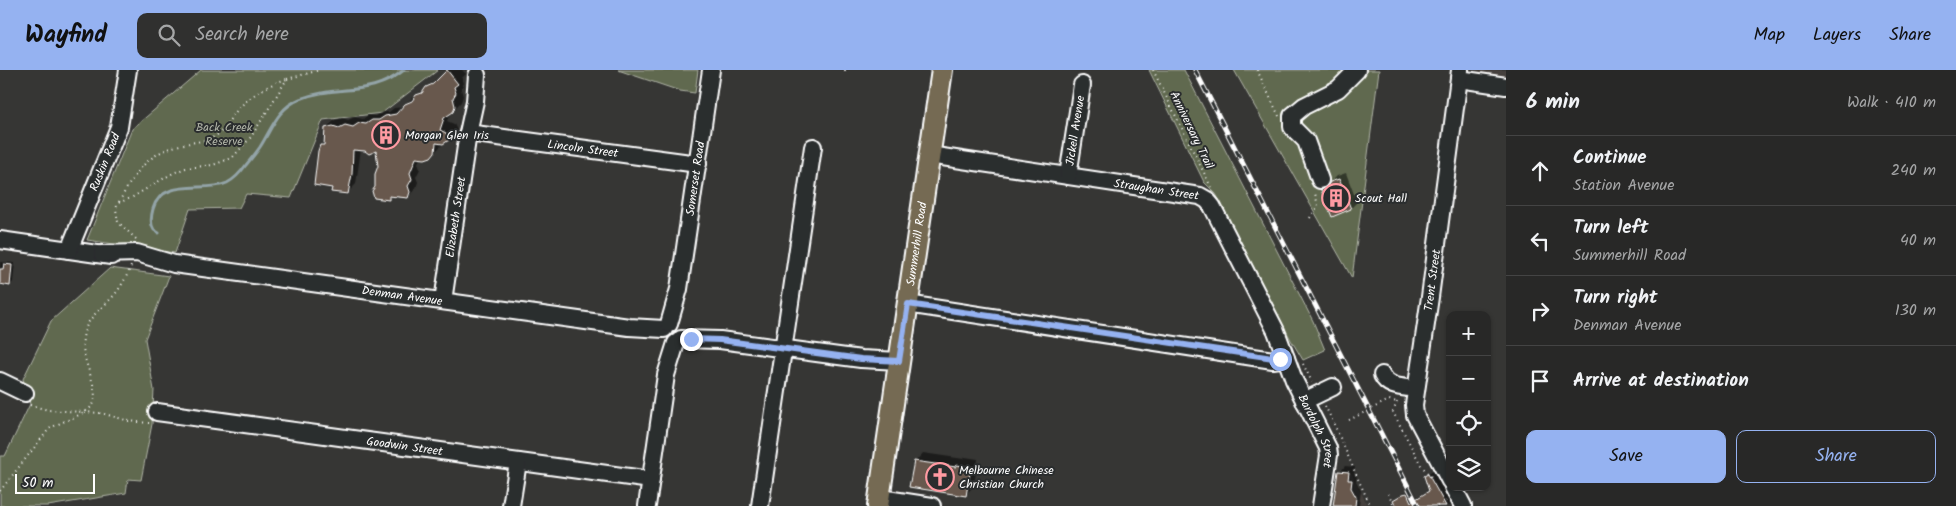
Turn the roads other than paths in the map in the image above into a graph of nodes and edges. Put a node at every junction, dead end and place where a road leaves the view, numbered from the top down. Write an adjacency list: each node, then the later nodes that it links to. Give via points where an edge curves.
1 (128, 70): 16 (street, Ruskin Road, via 118,132)
2 (711, 70): 12 (street, Somerset Road)
3 (942, 70): 11 (main road, Summerhill Road)
4 (1357, 70): 14 (street, via 1338,89 1304,106 1292,116 1292,126 1306,141)
5 (1459, 74): 8 (street); 28 (street, Trent Street, via 1429,306)
6 (477, 75): 9 (street, Elizabeth Street)
7 (1082, 85): 13 (street, Jickell Avenue)
8 (1506, 86)
9 (468, 132): 12 (street, Lincoln Street); 19 (street, Elizabeth Street)
10 (813, 147): 22 (street)
11 (929, 155): 13 (street, Straughan Street); 20 (main road, Summerhill Road)
12 (698, 164): 21 (street, Somerset Road)
13 (1068, 176): 23 (street, Straughan Street, via 1200,196 1207,200 1276,331)
14 (1317, 186)
15 (0, 240): 16 (street, Denman Avenue)
16 (70, 250): 17 (street, Denman Avenue)
17 (102, 254): 18 (street, Denman Avenue); 18 (street, Denman Avenue, via 140,264)
18 (174, 264): 19 (street, Denman Avenue)
19 (443, 301): 21 (street, Denman Avenue)
20 (908, 304): 23 (street, via 1273,360); 24 (main road, Summerhill Road)
21 (673, 333): 22 (street, Denman Avenue); 34 (street, Somerset Road)
22 (783, 349): 24 (street, Denman Avenue); 39 (street)
23 (1286, 358): 30 (street, Bardolph Street)
24 (899, 364): 36 (main road, Summerhill Road)
25 (1382, 375): 28 (street, via 1387,383)
26 (0, 381): 29 (street)
27 (1333, 387): 30 (street)
28 (1405, 393): 33 (street, Trent Street, via 1414,405 1415,414)
29 (26, 398)
30 (1304, 401): 41 (street, Bardolph Street, via 1329,451)
31 (155, 418): 32 (street, Goodwin Street)
32 (518, 462): 34 (street, Goodwin Street); 37 (street)
33 (1446, 473)
34 (651, 480): 38 (street, Somerset Road)
35 (1455, 491): 42 (street)
36 (879, 502): 40 (street)
37 (511, 506)
38 (647, 506)
39 (760, 506)
40 (932, 506)
41 (1322, 506)
42 (1463, 506)

